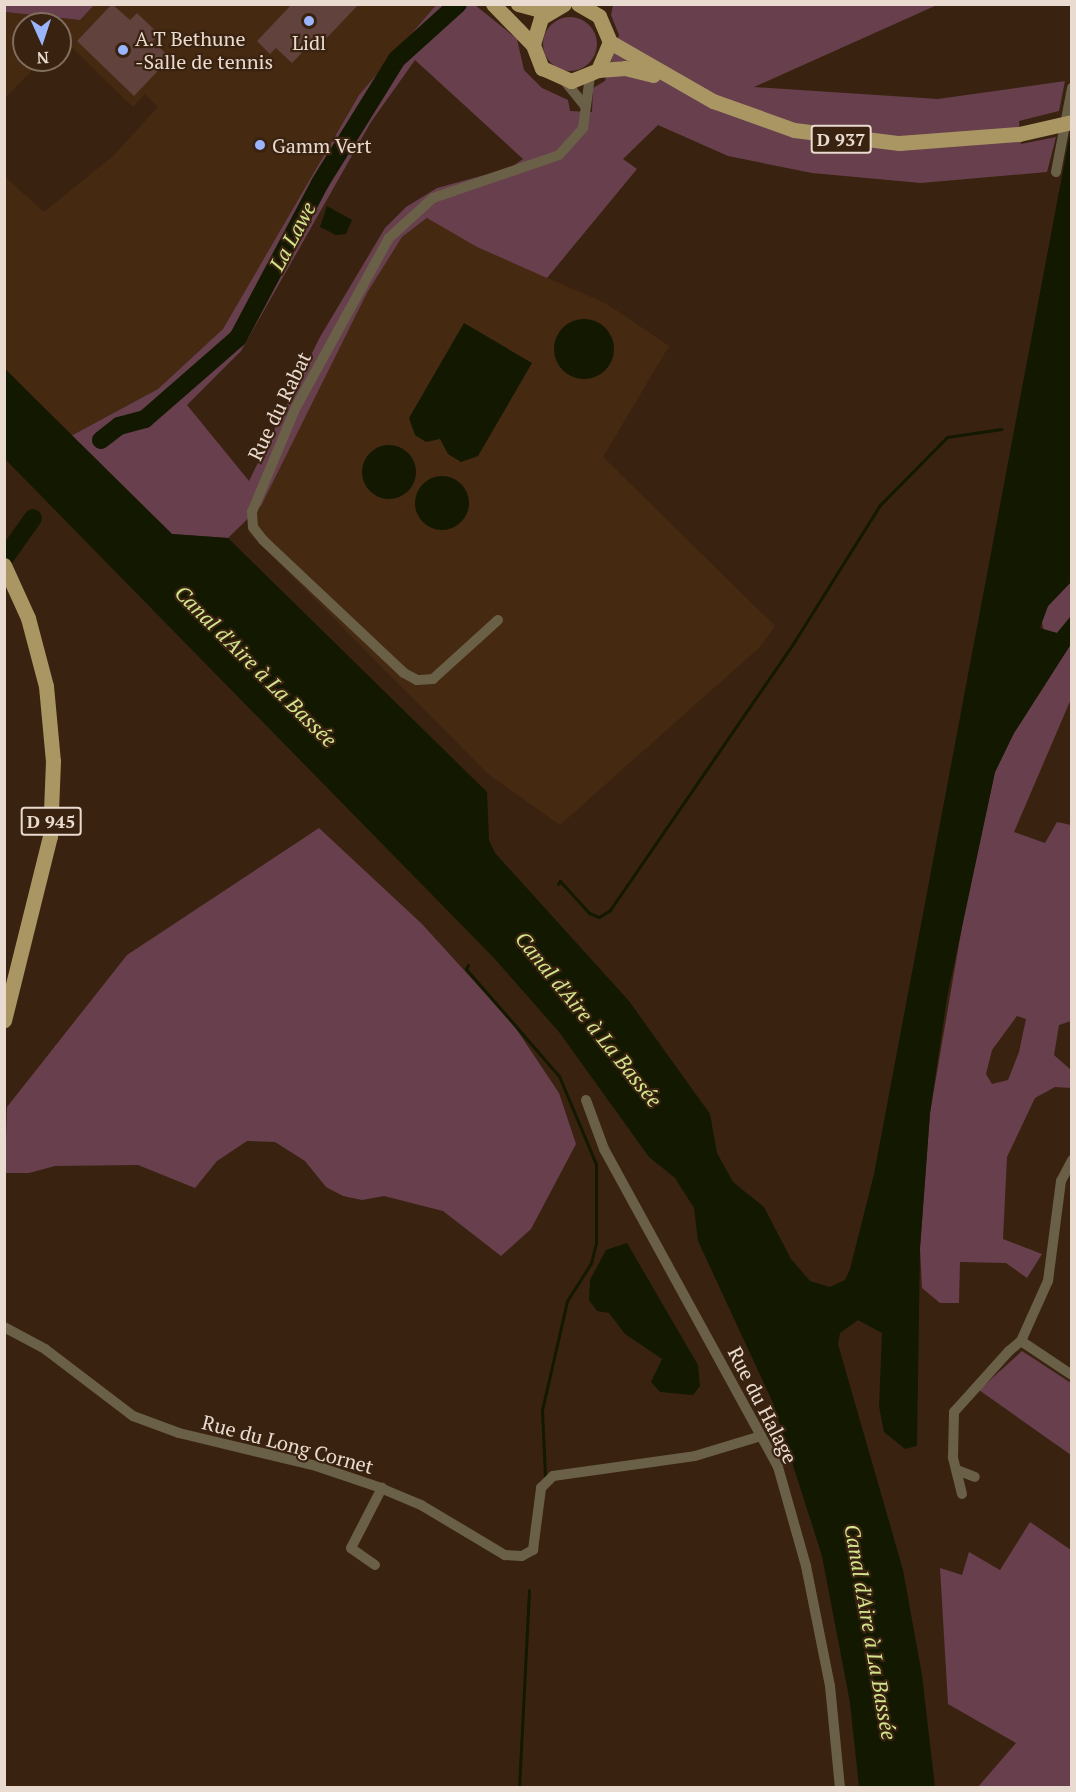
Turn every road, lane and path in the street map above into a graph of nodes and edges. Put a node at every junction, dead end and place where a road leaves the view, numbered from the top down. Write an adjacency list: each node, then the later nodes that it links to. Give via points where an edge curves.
1 (493, 4): 7 (main road)
2 (518, 4): 5 (main road)
3 (564, 4): 5 (main road)
4 (578, 4): 6 (main road, via 599,16)
5 (548, 12): 7 (main road, via 536,27)
6 (610, 42): 8 (main road); 10 (main road, D 937)
7 (533, 45): 9 (main road, via 543,68)
8 (594, 73): 9 (main road); 10 (main road, D 937, via 625,68); 12 (street, Rue du Rabat)
9 (564, 80): 12 (street)
10 (673, 81): 13 (main road, D 937, bridge, via 740,114 824,137 934,142 1019,134)
11 (1071, 88): 14 (street)
12 (584, 105): 16 (street, Rue du Rabat, via 582,128 559,155 433,198 389,238 297,407 252,512 254,527 263,540 404,673 417,680 433,679)
13 (1071, 122)
14 (1056, 172)
15 (4, 565): 17 (main road, D 945, via 46,686 53,761 50,836)
16 (498, 620)
17 (4, 1020)
18 (586, 1101): 23 (street, Rue du Halage, via 604,1149)
19 (1071, 1160): 21 (street, via 1061,1181 1048,1281)
20 (4, 1327): 26 (street, Rue du Long Cornet, via 45,1349 133,1416 179,1433 316,1466)
21 (1021, 1341): 22 (street); 24 (street, via 954,1412)
22 (1071, 1375)
23 (762, 1436): 26 (street, Rue du Long Cornet, via 695,1456 553,1476 541,1488 533,1550 522,1556 505,1555 421,1505); 29 (street, Rue du Halage, via 778,1467 806,1566 830,1686)
24 (957, 1470): 25 (street); 27 (street)
25 (975, 1477)
26 (382, 1488): 28 (street, via 351,1548)
27 (962, 1494)
28 (375, 1565)
29 (840, 1788)

